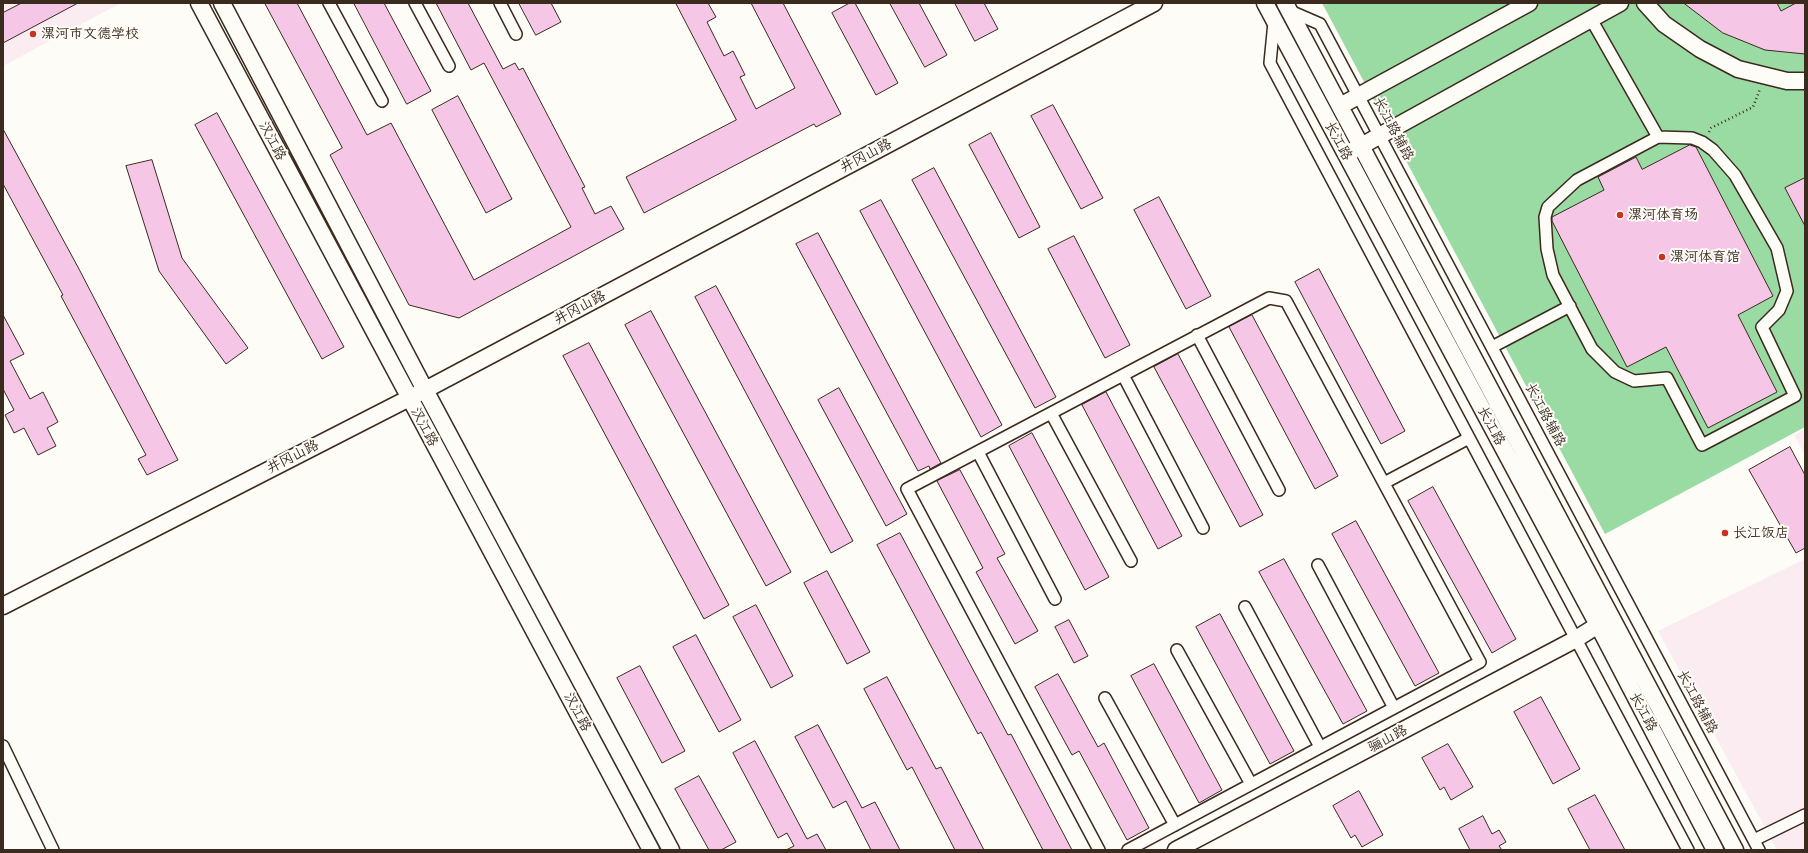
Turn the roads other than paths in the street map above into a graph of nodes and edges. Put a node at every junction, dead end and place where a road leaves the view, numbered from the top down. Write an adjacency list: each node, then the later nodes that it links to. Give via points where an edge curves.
1 (199, 3): 30 (street, 汉江路)
2 (222, 3): 29 (street, 汉江路)
3 (329, 3): 19 (street)
4 (415, 3): 16 (street)
5 (500, 3): 15 (street)
6 (1154, 3): 29 (street, 井冈山路)
7 (1265, 3): 14 (street, 长江路)
8 (1529, 3): 12 (street)
9 (1620, 3): 13 (street)
10 (1645, 3): 17 (street, via 1664,24 1700,49 1738,69 1787,81)
11 (1287, 7): 18 (street, 长江路辅路, via 1320,24); 20 (street, 长江路)
12 (1508, 8): 18 (street)
13 (1591, 19): 21 (street); 22 (street)
14 (1274, 22): 24 (street, 长江路); 32 (street, via 1270,63)
15 (516, 34)
16 (449, 66)
17 (1805, 81)
18 (1358, 95): 20 (street); 21 (street, 长江路辅路)
19 (382, 101)
20 (1340, 106): 23 (street, 长江路)
21 (1380, 136): 23 (street); 27 (street, 长江路辅路)
22 (1658, 137): 25 (street, via 1577,180 1548,207 1545,217 1547,249 1553,274); 25 (street, via 1692,138 1713,150 1735,175 1777,248 1787,291 1779,310 1762,327 1795,396 1702,445 1667,378 1634,381 1615,372 1592,349)
23 (1361, 146): 24 (street); 61 (street, 长江路)
24 (1345, 155): 42 (street, 长江路)
25 (1570, 306): 27 (street)
26 (1197, 335): 28 (street); 34 (street, via 1269,298 1286,301); 35 (street)
27 (1492, 348): 52 (street, 长江路辅路)
28 (1123, 375): 31 (street); 36 (street)
29 (425, 390): 30 (street, 井冈山路); 55 (street, 汉江路)
30 (408, 398): 40 (street, 井冈山路); 54 (street, 汉江路)
31 (1051, 413): 33 (street); 37 (street)
32 (1469, 438): 34 (street); 43 (street)
33 (978, 452): 39 (street); 56 (street, via 907,489)
34 (1384, 483): 46 (street, via 1480,662)
35 (1279, 490)
36 (1203, 528)
37 (1131, 561)
38 (1318, 565): 46 (street)
39 (1055, 599)
40 (3, 606)
41 (1245, 607): 48 (street)
42 (1598, 625): 43 (street, 骊山路); 60 (street, 长江路)
43 (1576, 639): 58 (street, 骊山路); 59 (street)
44 (1177, 650): 49 (street)
45 (1105, 698): 51 (street)
46 (1394, 708): 48 (street)
47 (3, 746): 53 (street)
48 (1320, 747): 49 (street)
49 (1251, 784): 51 (street)
50 (1805, 815): 52 (street)
51 (1175, 825): 57 (street)
52 (1756, 845)
53 (53, 850)
54 (651, 850)
55 (671, 850)
56 (1099, 850)
57 (1128, 850)
58 (1176, 850)
59 (1688, 850)
60 (1716, 850)
61 (1735, 850)

